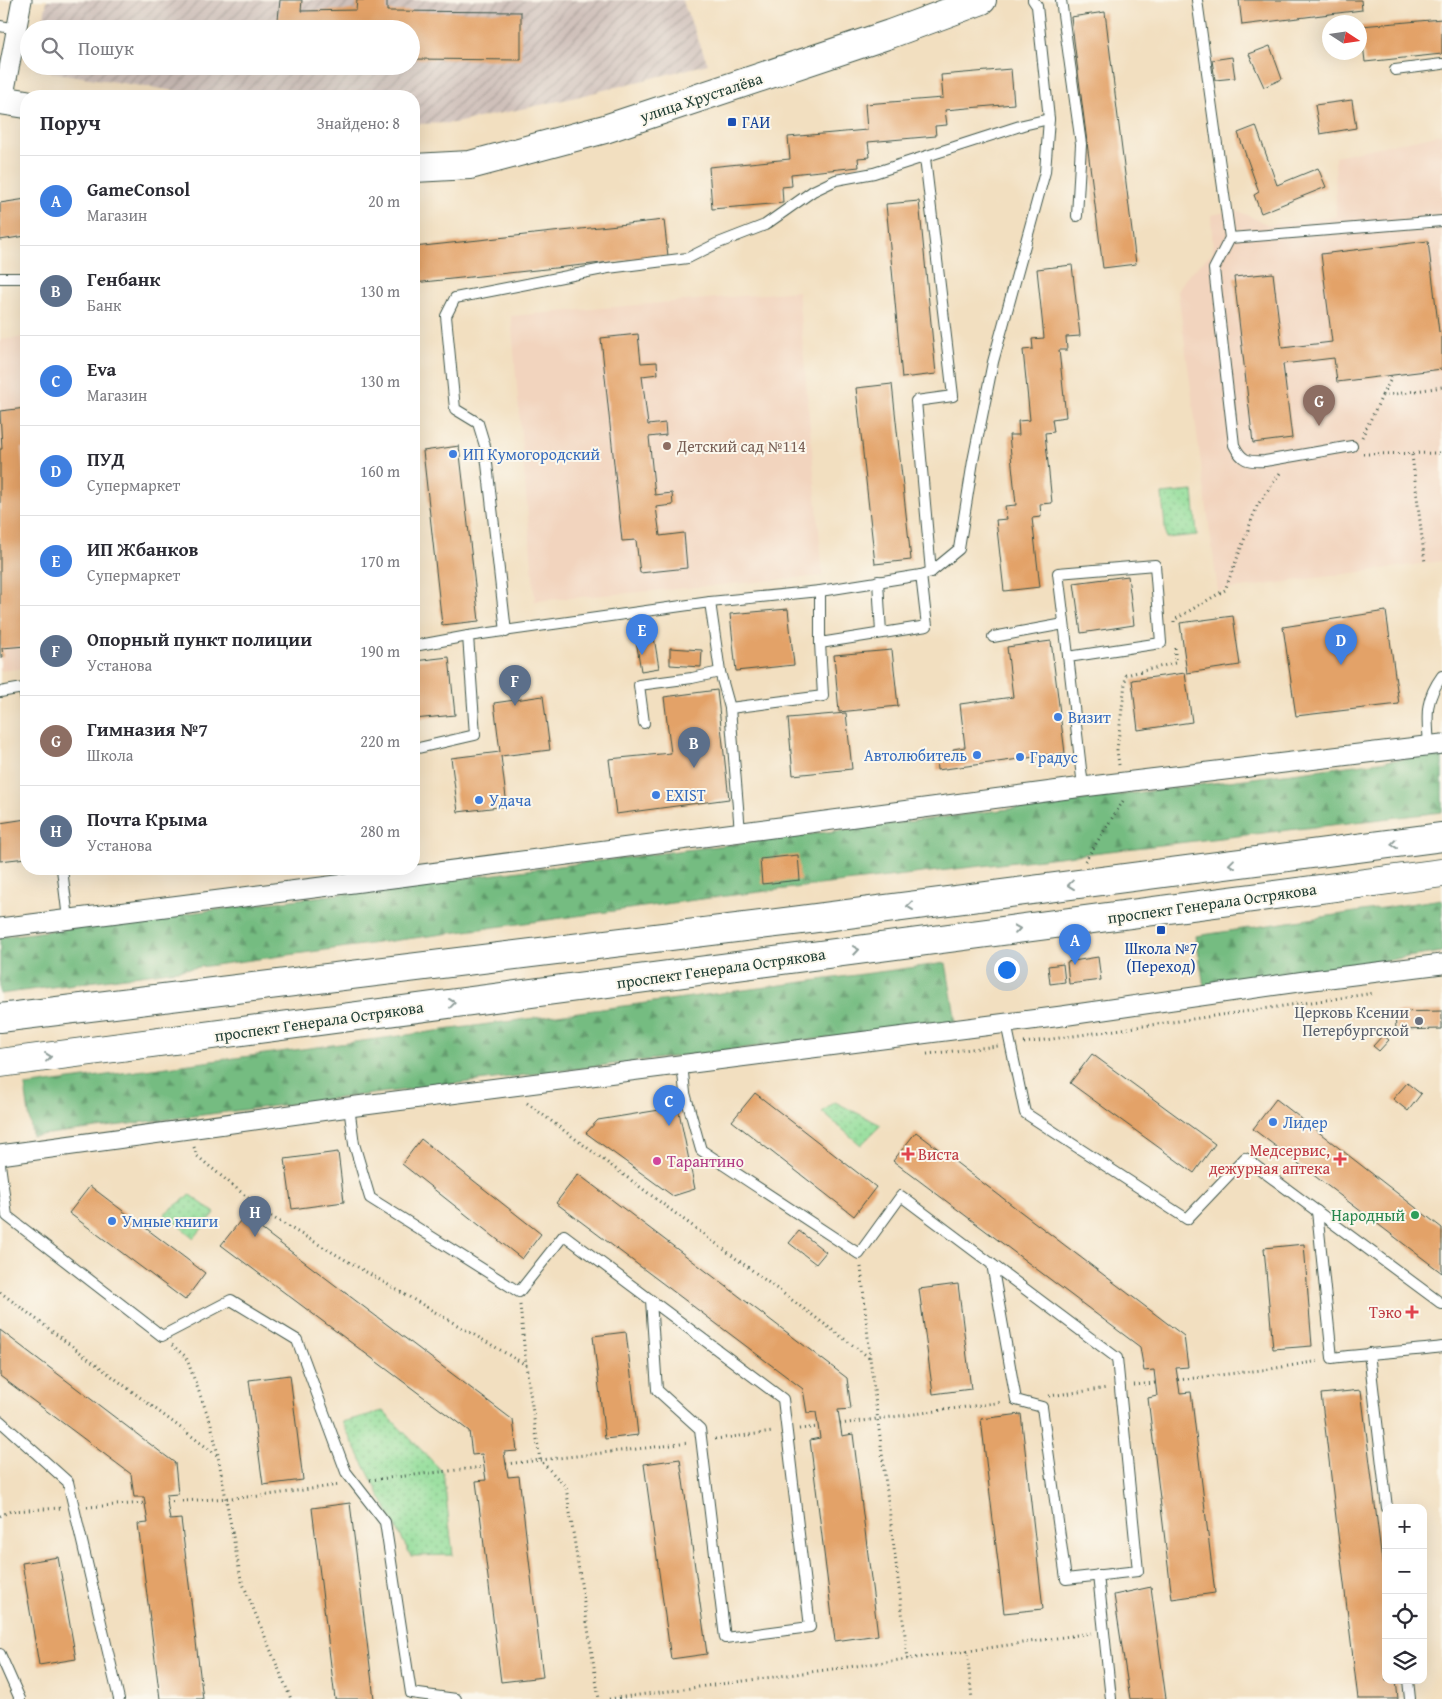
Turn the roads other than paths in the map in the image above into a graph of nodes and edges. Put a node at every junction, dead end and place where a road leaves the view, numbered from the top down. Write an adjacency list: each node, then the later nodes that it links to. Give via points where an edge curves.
1 (22, 0): 6 (street)
2 (982, 0): 12 (main road, улица Хрусталёва, via 605,129 470,165)
3 (1033, 0): 10 (lane, via 1037,6)
4 (1061, 0): 13 (lane, via 1081,144)
5 (1197, 0): 15 (lane)
6 (8, 28): 9 (street)
7 (1442, 64): 8 (lane)
8 (1395, 70)
9 (7, 103)
10 (1049, 119): 11 (lane); 19 (lane, via 1045,172 992,362 959,549)
11 (925, 158): 19 (lane, via 953,396 916,401); 24 (lane, via 836,180 813,191 765,225 688,258 608,268 454,298 446,316 456,408 478,423 485,446)
12 (420, 168)
13 (1077, 216)
14 (1442, 221): 15 (lane)
15 (1230, 238): 18 (lane, via 1214,269 1234,445 1240,456 1252,462 1265,461)
16 (0, 278): 17 (lane)
17 (20, 278)
18 (1352, 446)
19 (926, 574): 20 (lane); 25 (lane, via 927,626)
20 (878, 581): 21 (lane); 25 (lane)
21 (820, 591): 22 (lane); 28 (lane)
22 (710, 602): 24 (lane); 31 (lane)
23 (1064, 624): 27 (lane); 30 (lane); 30 (lane, via 1058,573 1155,565 1161,643)
24 (506, 632): 26 (lane)
25 (881, 632): 28 (lane)
26 (468, 636): 29 (lane); 38 (lane, via 476,735)
27 (993, 637)
28 (820, 643): 35 (lane, via 823,696)
29 (420, 645)
30 (1068, 657): 39 (lane)
31 (720, 672): 35 (lane); 36 (lane, via 639,685)
32 (1442, 676): 37 (lane, via 1433,688 1427,709)
33 (20, 689): 34 (lane)
34 (0, 692)
35 (730, 708): 40 (lane)
36 (644, 723)
37 (1436, 745): 39 (street)
38 (420, 748)
39 (1083, 787): 40 (street)
40 (740, 832): 42 (street)
41 (1442, 837): 49 (main road, one-way to 49, via 809,919)
42 (420, 870)
43 (1442, 873): 51 (main road, проспект Генерала Острякова, one-way to 43)
44 (63, 875): 46 (lane)
45 (385, 875): 46 (street)
46 (68, 919): 47 (street)
47 (0, 928)
48 (1442, 964): 50 (street)
49 (0, 1018)
50 (1006, 1023): 52 (street); 56 (lane, via 1025,1113 1187,1219 1245,1158)
51 (0, 1063)
52 (682, 1064): 53 (street); 57 (lane, via 685,1093 701,1150 859,1254 901,1196)
53 (349, 1107): 54 (street); 58 (lane, via 354,1144 370,1198 519,1292 564,1235)
54 (0, 1155)
55 (0, 1164): 69 (lane, via 7,1216 162,1336 230,1300 297,1340 346,1472 385,1522 411,1693)
56 (1317, 1211): 59 (lane); 61 (lane, via 1332,1358)
57 (992, 1264): 64 (lane, via 1016,1400 1042,1407 1066,1580); 64 (lane, via 1117,1358 1138,1571)
58 (651, 1300): 58 (lane, via 658,1390 700,1430 725,1638 810,1627 783,1399)
59 (1442, 1304)
60 (1442, 1347): 61 (lane)
61 (1369, 1353): 63 (lane)
62 (0, 1422): 68 (lane, via 68,1482)
63 (1388, 1504)
64 (1098, 1575): 70 (lane)
65 (0, 1654): 67 (lane)
66 (1408, 1684): 71 (lane)
67 (20, 1699)
68 (119, 1699)
69 (456, 1699)
70 (1111, 1699)
71 (1410, 1699)

